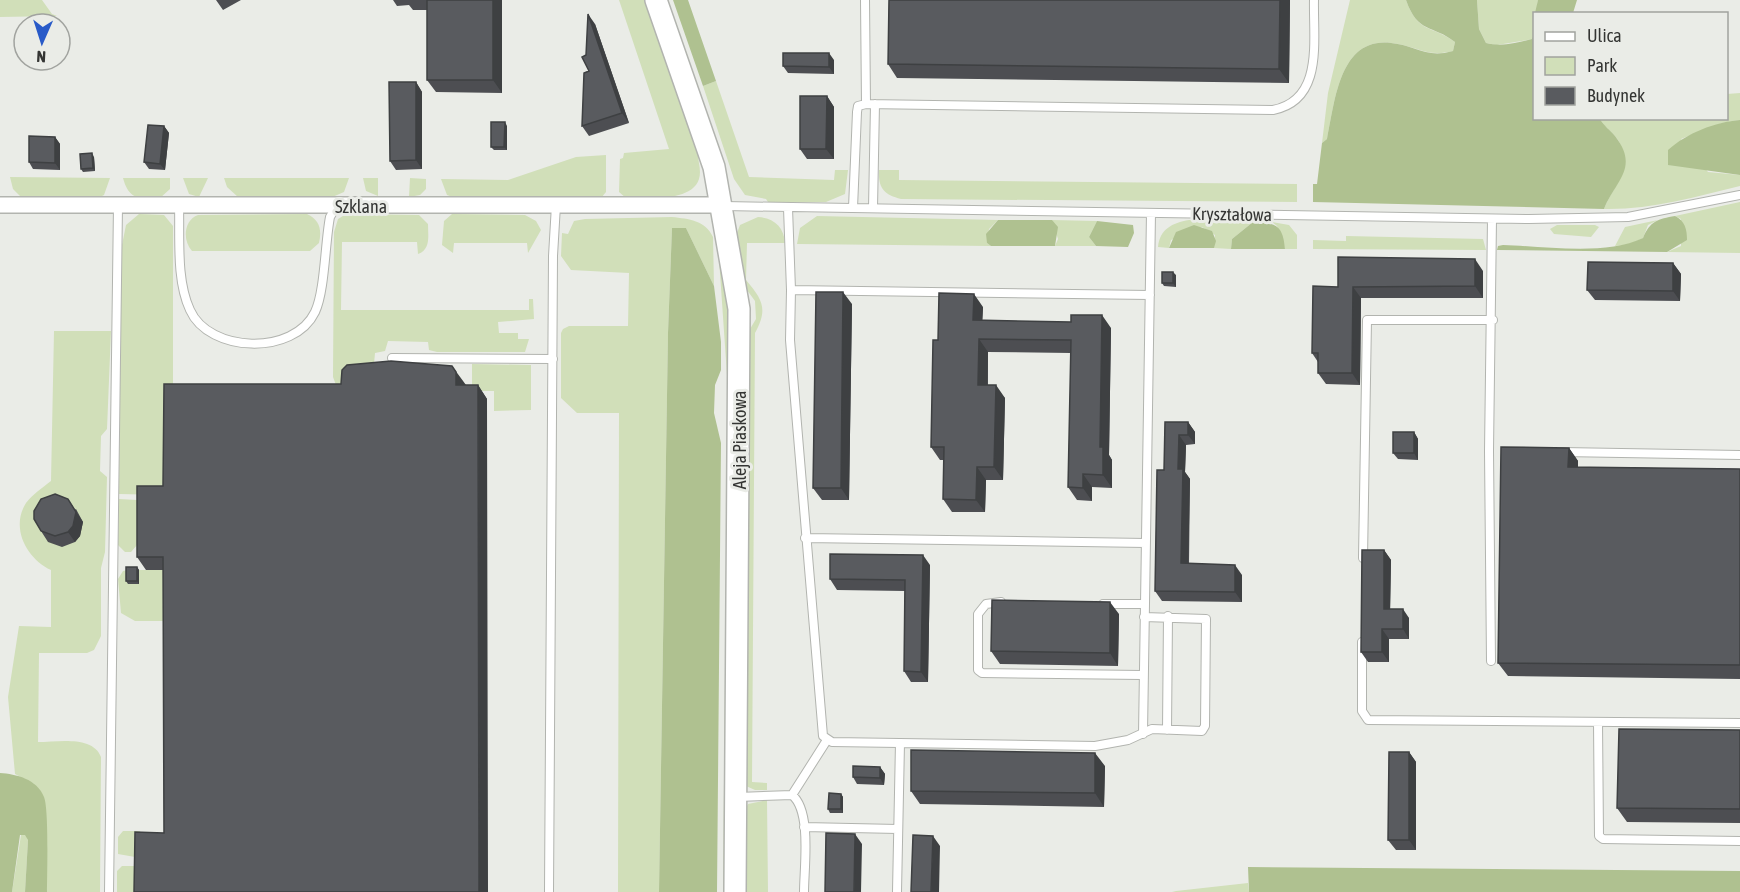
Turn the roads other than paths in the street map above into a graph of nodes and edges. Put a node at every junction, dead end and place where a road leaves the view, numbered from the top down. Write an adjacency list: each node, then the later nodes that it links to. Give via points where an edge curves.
1 (656, 0): 11 (main road, Aleja Piaskowa, via 710,152)
2 (865, 0): 4 (lane)
3 (1314, 0): 5 (lane, via 1310,79 1302,96 1287,107 1273,110)
4 (866, 104): 5 (lane); 14 (lane, via 858,106 857,112)
5 (875, 104): 15 (lane)
6 (1740, 195): 17 (lane, Kryształowa, via 1628,216)
7 (118, 205): 9 (street, Szklana); 10 (street, Szklana); 49 (lane)
8 (556, 205): 11 (street, Szklana); 12 (street, Szklana); 22 (lane)
9 (0, 206)
10 (179, 206): 12 (street, Szklana); 12 (lane, via 183,288 190,312 206,329 223,339 247,344 275,341 296,333 315,313 330,217)
11 (722, 206): 13 (lane, Kryształowa); 45 (main road, Aleja Piaskowa, via 739,309)
12 (336, 207)
13 (788, 208): 14 (lane, Kryształowa); 18 (lane)
14 (853, 208): 15 (lane, Kryształowa)
15 (873, 208): 16 (lane, Kryształowa)
16 (1151, 213): 17 (lane, Kryształowa); 19 (lane)
17 (1492, 219): 20 (lane)
18 (792, 290): 19 (lane); 27 (lane, via 790,340)
19 (1150, 295): 28 (lane)
20 (1492, 320): 23 (lane); 29 (lane, via 1367,320)
21 (392, 358): 22 (lane)
22 (553, 359): 50 (lane)
23 (1489, 451): 24 (lane); 36 (lane)
24 (1501, 452)
25 (1549, 452): 26 (lane)
26 (1740, 455)
27 (805, 537): 28 (lane); 42 (lane, via 821,727)
28 (1146, 543): 32 (lane)
29 (1363, 572)
30 (1007, 602): 37 (lane, via 990,602 978,614 979,671)
31 (1098, 604): 32 (lane)
32 (1144, 604): 33 (lane)
33 (1144, 616): 34 (lane); 37 (lane)
34 (1168, 616): 40 (lane); 40 (lane, via 1205,617 1207,628 1204,729)
35 (1362, 631): 38 (lane, via 1362,711 1368,720)
36 (1491, 661)
37 (1142, 675): 41 (lane)
38 (1598, 722): 39 (lane); 48 (lane, via 1599,836)
39 (1740, 723)
40 (1167, 730): 41 (lane, via 1152,729)
41 (1143, 734): 43 (lane, via 1128,741 1095,746)
42 (827, 740): 43 (lane); 44 (lane)
43 (900, 743): 47 (lane)
44 (792, 795): 45 (lane); 46 (lane, via 801,806)
45 (735, 797): 51 (main road, Aleja Piaskowa)
46 (804, 827): 47 (lane); 52 (lane)
47 (898, 829): 53 (lane)
48 (1740, 841)
49 (109, 892)
50 (549, 892)
51 (735, 892)
52 (804, 892)
53 (897, 892)

